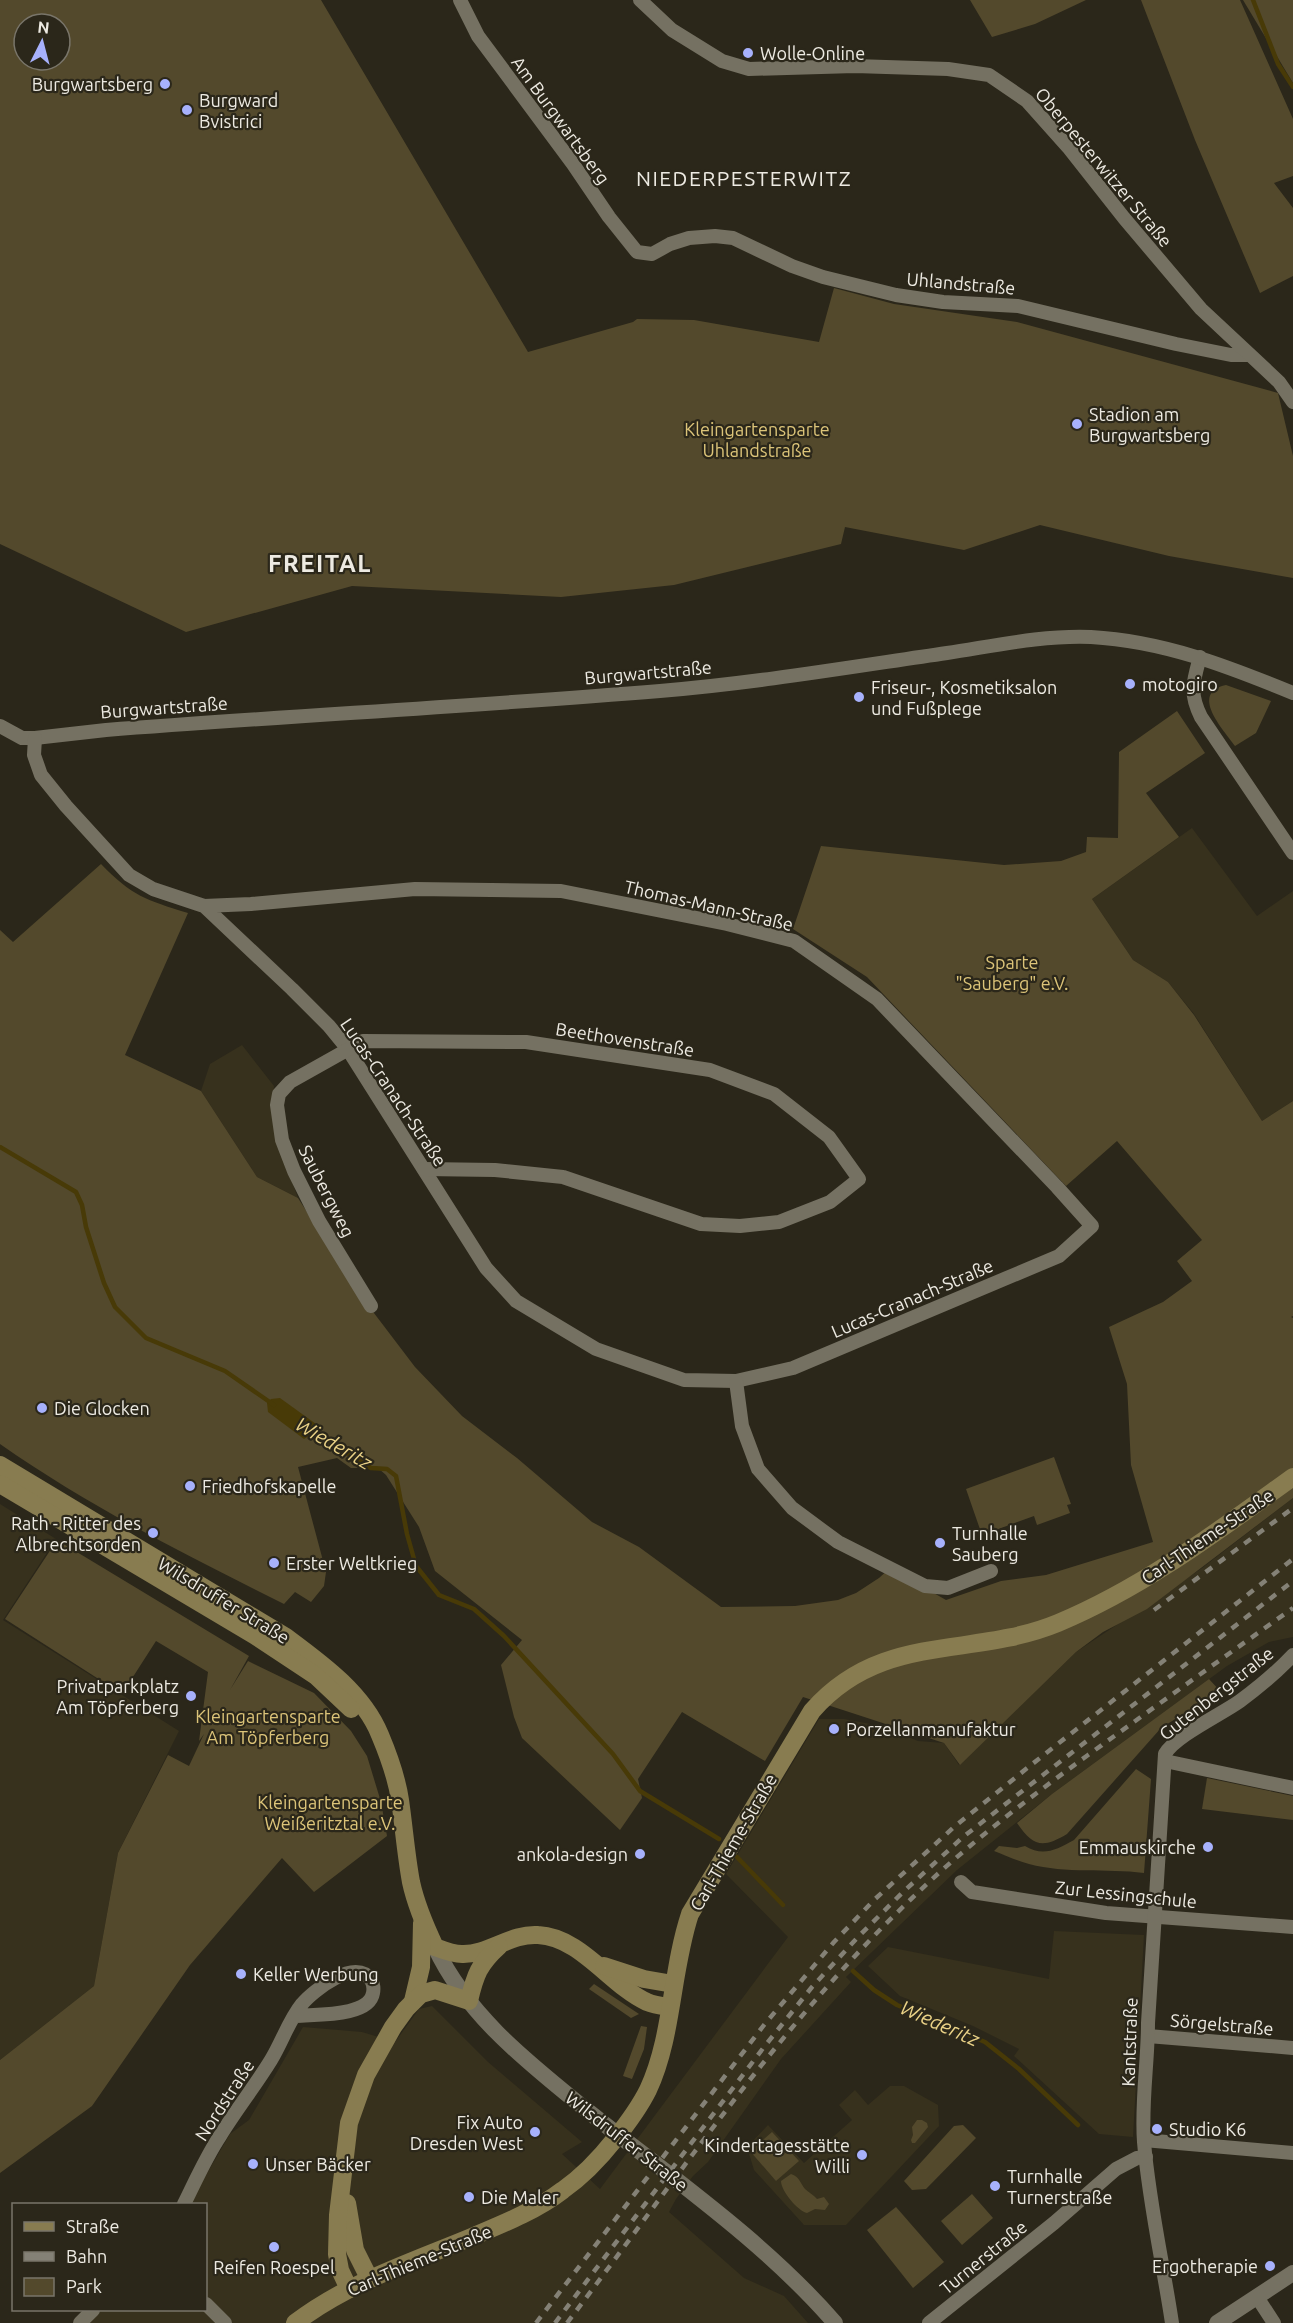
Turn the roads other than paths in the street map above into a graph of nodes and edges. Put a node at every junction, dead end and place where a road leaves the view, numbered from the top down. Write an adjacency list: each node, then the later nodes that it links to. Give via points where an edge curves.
1 (460, 0): 3 (street, Am Burgwartsberg, via 478,36 509,81 609,217)
2 (640, 0): 4 (street, Oberpesterwitzer Straße, via 672,30 722,61 749,69 867,66 989,75 1027,100 1201,309)
3 (642, 254): 4 (street, Uhlandstraße, via 652,254 694,237 733,238 823,277 896,295 1018,306 1176,344)
4 (1250, 355): 5 (street, Oberpesterwitzer Straße, via 1280,382)
5 (1293, 402)
6 (1200, 657): 7 (street, Burgwartstraße); 9 (street, Burgwartstraße, via 1152,645 1088,637 1023,641 659,691); 10 (street, via 1192,700)
7 (1293, 693)
8 (0, 726): 9 (street, Burgwartstraße, via 22,738)
9 (35, 738): 11 (street, Lucas-Cranach-Straße, via 34,755 41,775 129,875 153,889)
10 (1293, 853)
11 (204, 906): 12 (street, Lucas-Cranach-Straße, via 314,1011); 14 (street, Thomas-Mann-Straße, via 415,889 561,891 794,941 877,999)
12 (347, 1048): 13 (street, Lucas-Cranach-Straße); 13 (street, Beethovenstraße, via 363,1041 382,1040 526,1042 710,1070 774,1094 829,1137 859,1179 830,1202 779,1222 740,1226 701,1224 563,1177 495,1170); 15 (street, Saubergweg, via 290,1082 279,1094 277,1117 282,1140 304,1191)
13 (424, 1169): 16 (street, Lucas-Cranach-Straße, via 486,1268 516,1301 596,1349 684,1380)
14 (1092, 1226): 16 (street, Lucas-Cranach-Straße, via 1059,1256 793,1368)
15 (371, 1306)
16 (736, 1381): 20 (street, via 742,1426 758,1469 792,1509 838,1542 925,1586 948,1588)
17 (0, 1465): 22 (main road, Wilsdruffer Straße, via 286,1637 324,1665 358,1700 381,1735)
18 (1293, 1477): 32 (main road, Carl-Thieme-Straße, via 1193,1550 1071,1617 1018,1636 891,1658 827,1694 812,1711 701,1893 683,1937)
19 (0, 1484): 22 (main road, Wilsdruffer Straße, via 316,1676 349,1707)
20 (991, 1571)
21 (1293, 1655): 23 (street, Gutenbergstraße, via 1239,1702 1172,1746)
22 (384, 1750): 27 (main road, Wilsdruffer Straße, via 400,1798 412,1884)
23 (1165, 1761): 24 (street); 26 (street, Kantstraße)
24 (1293, 1788)
25 (962, 1882): 26 (street, Zur Lessingschule, via 972,1892)
26 (1155, 1917): 28 (street, Zur Lessingschule); 37 (street, Kantstraße)
27 (422, 1918): 30 (main road, Wilsdruffer Straße); 33 (main road, Wilsdruffer Straße, via 420,1975)
28 (1293, 1927)
29 (502, 1942): 30 (main road, via 471,1954); 31 (main road, via 537,1935 556,1939); 34 (main road, via 481,1964)
30 (435, 1947): 34 (street, Wilsdruffer Straße)
31 (597, 1964): 32 (main road); 35 (main road, via 636,1996)
32 (674, 1984): 35 (main road, Carl-Thieme-Straße)
33 (413, 2001): 34 (main road, via 435,1990); 42 (main road, Wilsdruffer Straße, via 366,2075 349,2123)
34 (469, 2001): 53 (street, Wilsdruffer Straße, via 511,2048 745,2236)
35 (669, 2007): 45 (main road, Carl-Thieme-Straße, via 661,2058 647,2091 630,2120 583,2174 528,2212)
36 (296, 2016): 36 (street, Nordstraße, via 360,2009 372,1999 374,1987 361,1972 347,1972 330,1980 302,2004); 43 (street, Nordstraße, via 219,2136)
37 (1148, 2036): 38 (street, Sörgelstraße); 39 (street, Kantstraße)
38 (1293, 2048)
39 (1144, 2140): 40 (street); 41 (street, Kantstraße)
40 (1293, 2153)
41 (1146, 2157): 54 (street, Turnerstraße, via 1118,2168); 55 (street, Kantstraße)
42 (343, 2176): 45 (main road, Wilsdruffer Straße, via 355,2250); 46 (main road, Wilsdruffer Straße, via 337,2254)
43 (185, 2203)
44 (1293, 2273): 47 (street)
45 (369, 2278): 46 (main road, Carl-Thieme-Straße)
46 (349, 2289): 52 (main road, Carl-Thieme-Straße)
47 (1257, 2297): 56 (street); 57 (street)
48 (207, 2305): 51 (street)
49 (92, 2311): 50 (street)
50 (80, 2323)
51 (225, 2323)
52 (294, 2323)
53 (835, 2323)
54 (929, 2323)
55 (1172, 2323)
56 (1217, 2323)
57 (1274, 2323)

